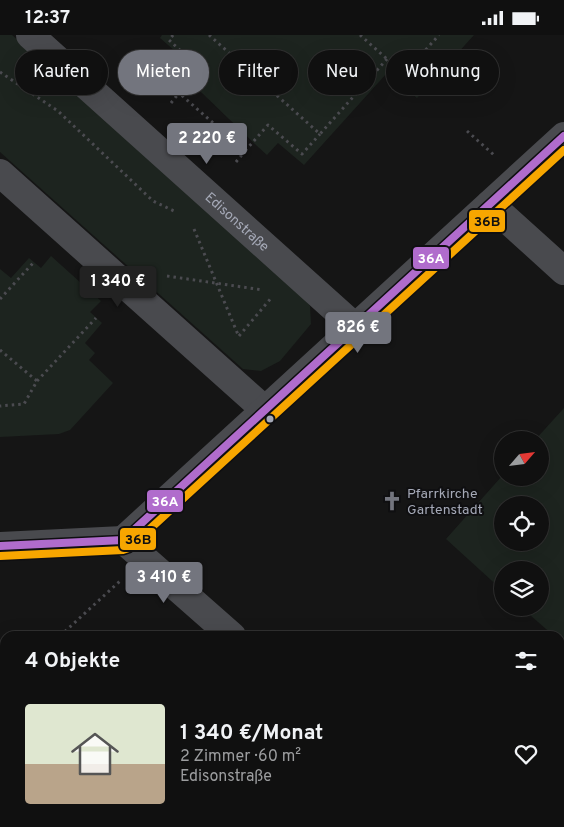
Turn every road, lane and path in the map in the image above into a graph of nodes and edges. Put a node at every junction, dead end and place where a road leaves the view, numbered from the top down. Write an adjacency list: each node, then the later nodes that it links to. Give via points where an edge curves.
1 (30, 35): 19 (street, Edisonstraße)
2 (173, 35): 6 (path, via 169,40)
3 (209, 35): 14 (path)
4 (360, 35): 8 (path)
5 (439, 35): 7 (path)
6 (180, 50)
7 (426, 50)
8 (386, 58)
9 (386, 60): 14 (path)
10 (0, 72): 21 (path, via 58,111 153,201)
11 (177, 95): 13 (path)
12 (181, 95): 16 (path)
13 (171, 103)
14 (320, 134): 16 (path, via 302,155 268,125)
15 (564, 136): 20 (street)
16 (245, 151): 17 (path)
17 (236, 162)
18 (0, 173): 26 (street)
19 (193, 181): 23 (street, Edisonstraße); 25 (path, via 190,219)
20 (490, 204): 24 (street); 30 (street)
21 (175, 212)
22 (34, 262): 28 (path)
23 (292, 271): 27 (path); 30 (street, Edisonstraße)
24 (564, 271)
25 (217, 284): 26 (path, via 136,271); 27 (path); 31 (path)
26 (124, 285): 33 (street)
27 (276, 292): 31 (path)
28 (0, 299)
29 (96, 318): 34 (path)
30 (355, 327): 36 (street)
31 (239, 337): 33 (path)
32 (0, 350): 34 (path)
33 (216, 365): 36 (street)
34 (37, 381): 35 (path, via 24,404)
35 (0, 406)
36 (265, 410): 37 (street)
37 (123, 540): 38 (street); 39 (street)
38 (0, 546)
39 (144, 559): 40 (path); 41 (street)
40 (65, 631)
41 (226, 631)

